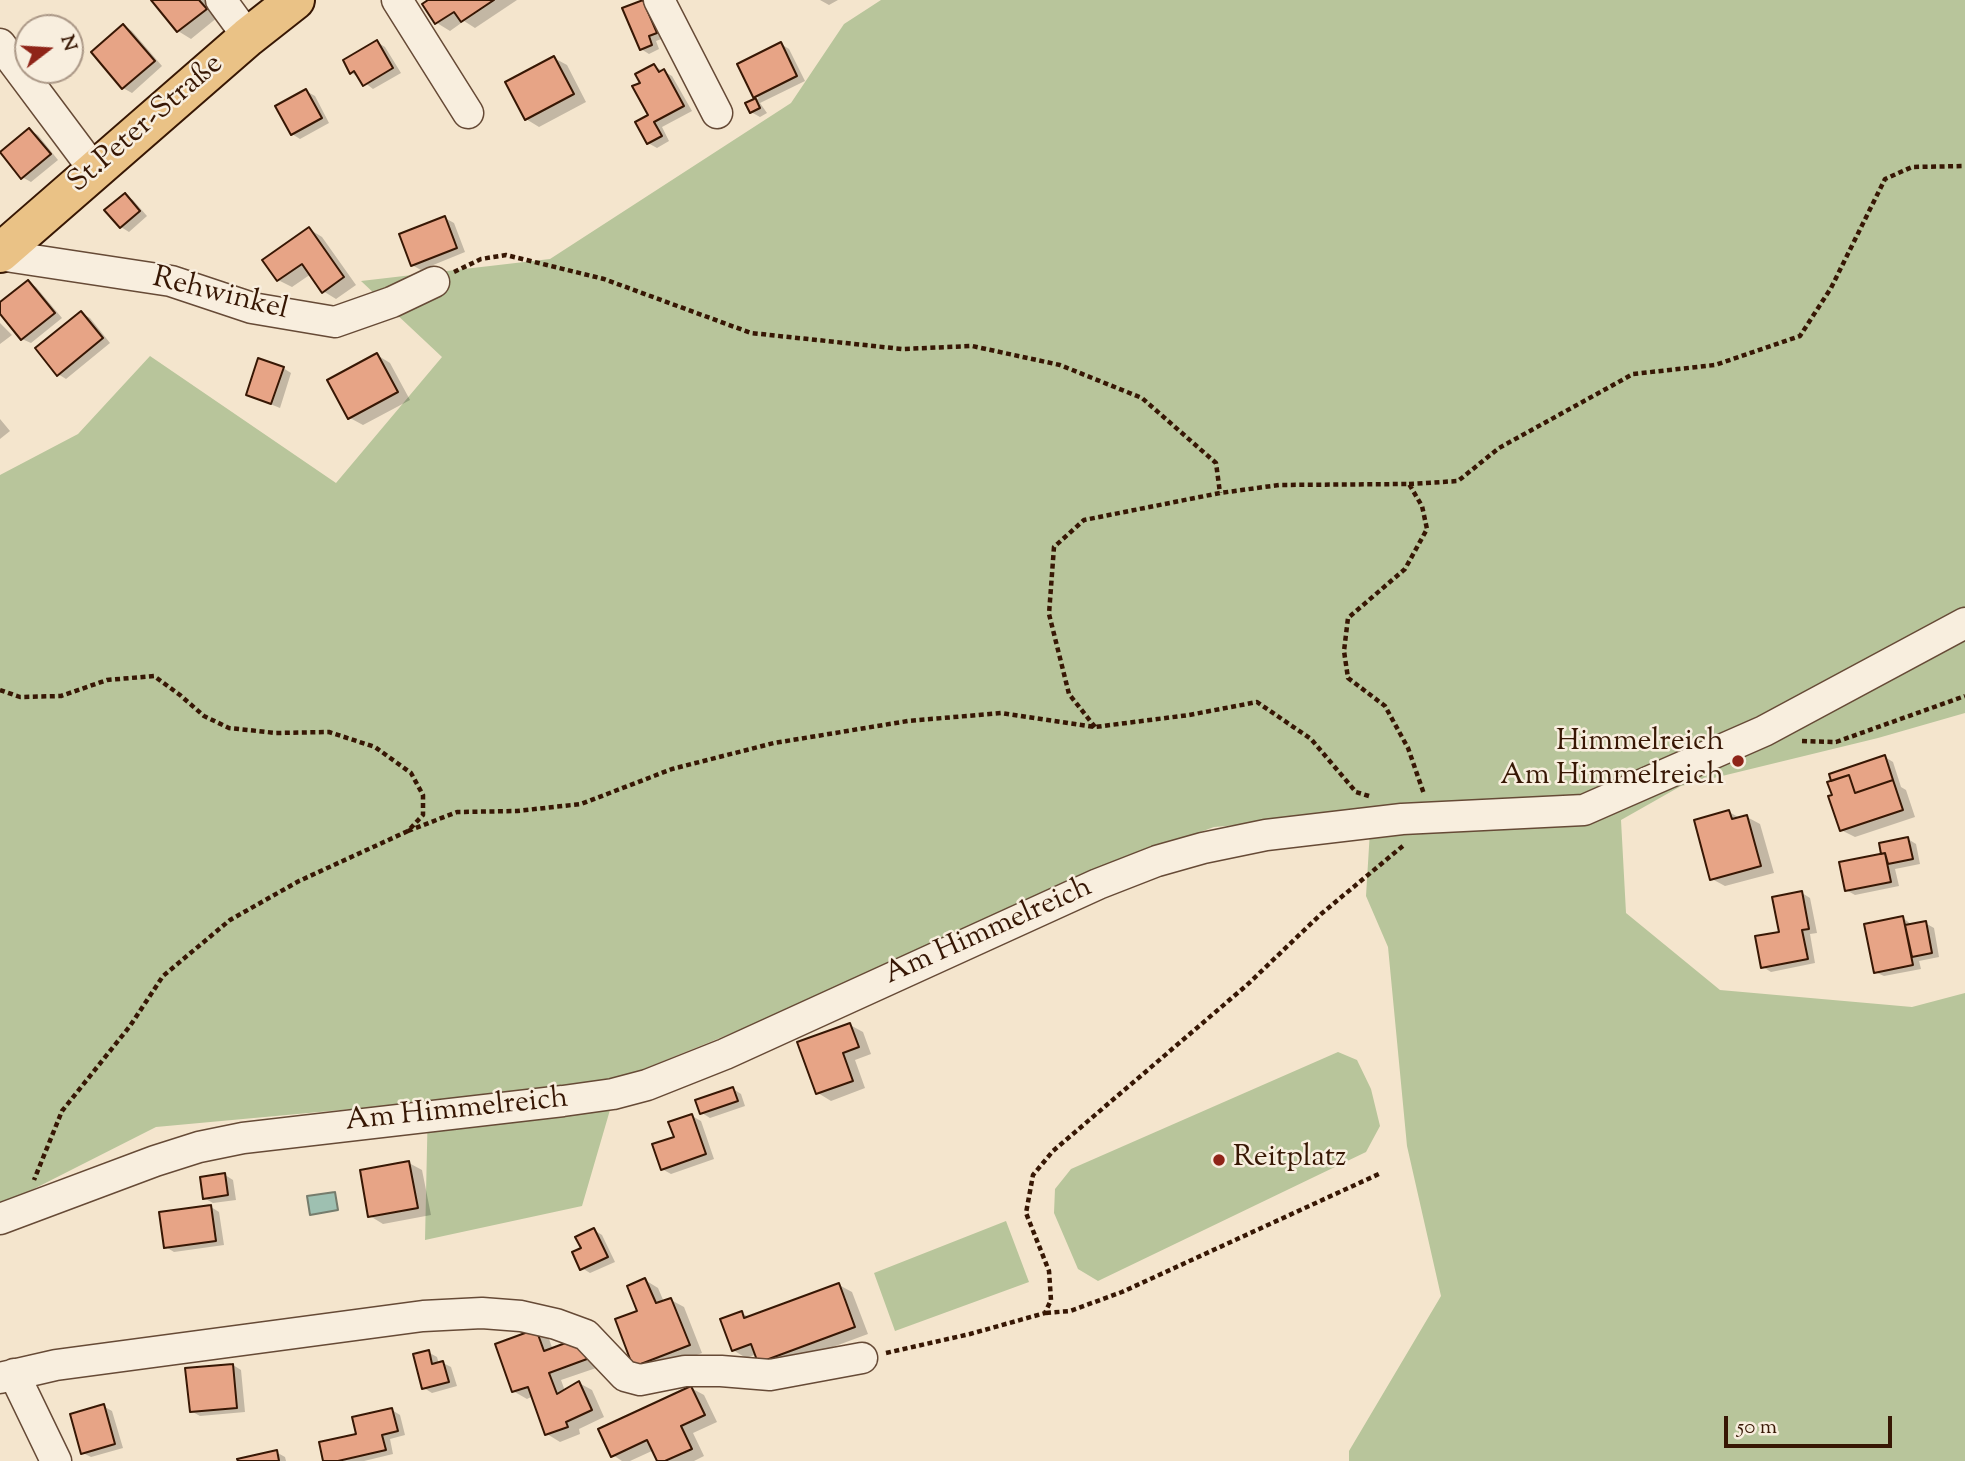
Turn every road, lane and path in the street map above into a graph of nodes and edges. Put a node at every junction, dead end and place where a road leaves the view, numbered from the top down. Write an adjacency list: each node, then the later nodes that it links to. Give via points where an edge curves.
1 (221, 0): 5 (street)
2 (295, 0): 5 (main road, St.Peter-Straße)
3 (397, 0): 7 (street)
4 (659, 0): 8 (street)
5 (248, 37): 10 (main road, St.Peter-Straße)
6 (0, 44): 10 (street)
7 (467, 113)
8 (718, 113)
9 (1965, 166): 13 (path, via 1912,167 1885,179 1831,288 1800,336 1715,365 1633,374 1499,448 1458,481)
10 (95, 171): 11 (main road, St.Peter-Straße)
11 (0, 254): 12 (street, Rehwinkel, via 171,281 252,308 335,322 392,303)
12 (434, 282): 14 (path, via 481,259 506,255 604,279 751,333 902,349 972,346 1060,365 1142,398 1216,463)
13 (1409, 484): 14 (path, via 1279,485); 21 (path, via 1422,506 1427,529 1405,569 1348,618 1344,651 1348,678 1385,706 1408,748)
14 (1220, 493): 18 (path, via 1084,520 1054,547 1049,614 1069,694)
15 (1965, 623): 19 (street, Am Himmelreich)
16 (0, 690): 22 (path, via 20,697 61,696 107,680 154,677 204,716 229,728 329,732 375,747 411,774 424,795 423,815)
17 (1965, 696): 19 (path, via 1836,742 1791,741)
18 (1095, 727): 20 (path, via 1256,702 1311,739 1356,792); 22 (path, via 1001,713 908,721 774,743 672,769 581,804 457,812)
19 (1764, 731): 21 (street, Am Himmelreich, via 1584,810)
20 (1381, 800)
21 (1433, 817): 24 (street, Am Himmelreich, via 1266,835 1157,861 724,1054 635,1088 563,1101 243,1138 155,1161); 25 (path, via 1053,1151 1033,1175 1026,1213 1049,1271 1051,1300)
22 (408, 831): 24 (path, via 299,881 230,920 163,976 130,1026 62,1111)
23 (1381, 1173): 25 (path, via 1122,1292 1070,1311)
24 (11, 1215)
25 (1045, 1313): 26 (path)
26 (862, 1358): 27 (street, via 770,1375 685,1371 640,1380 625,1376 586,1335 521,1316 482,1313 385,1321 56,1365)
27 (7, 1376): 28 (street)
28 (56, 1461)

